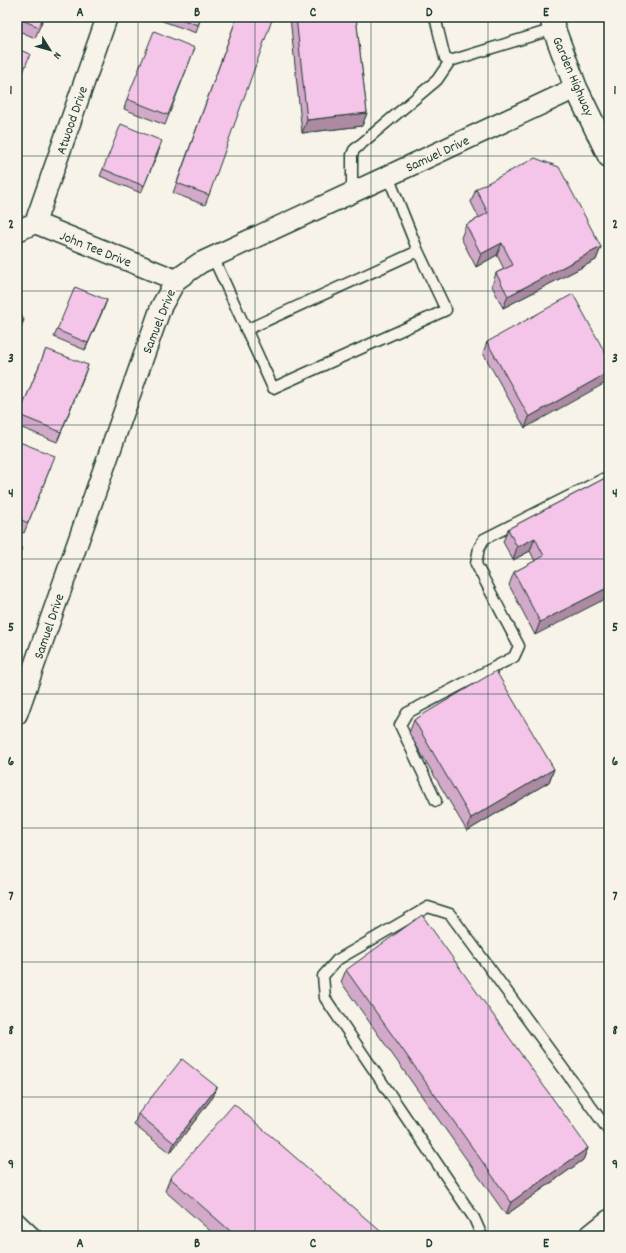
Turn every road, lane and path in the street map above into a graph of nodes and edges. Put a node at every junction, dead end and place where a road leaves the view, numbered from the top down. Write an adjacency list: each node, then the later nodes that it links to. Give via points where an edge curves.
1 (107, 17): 9 (street, Atwood Drive)
2 (435, 17): 4 (lane, via 445,58)
3 (553, 23): 4 (lane); 5 (main road, Garden Highway)
4 (450, 61): 8 (lane, via 437,80 354,150)
5 (576, 88): 6 (main road, Garden Highway); 7 (street, Samuel Drive)
6 (609, 156)
7 (388, 176): 8 (street, Samuel Drive); 11 (lane)
8 (352, 193): 12 (street, Samuel Drive)
9 (35, 223): 10 (street); 13 (street, John Tee Drive)
10 (17, 231)
11 (418, 251): 14 (lane); 14 (lane, via 446,310 273,388)
12 (213, 257): 13 (street, Samuel Drive); 14 (lane)
13 (176, 280): 16 (street, Samuel Drive, via 161,307)
14 (246, 330)
15 (609, 476): 17 (lane, via 484,539 479,548 476,564 519,646 514,657 407,712 400,725)
16 (17, 714)
17 (436, 801)
18 (609, 1131): 22 (lane, via 450,914 428,907 337,960 323,976 324,998 474,1218)
19 (17, 1216): 21 (lane)
20 (609, 1220): 23 (street)
21 (38, 1236)
22 (482, 1236)
23 (589, 1236)

